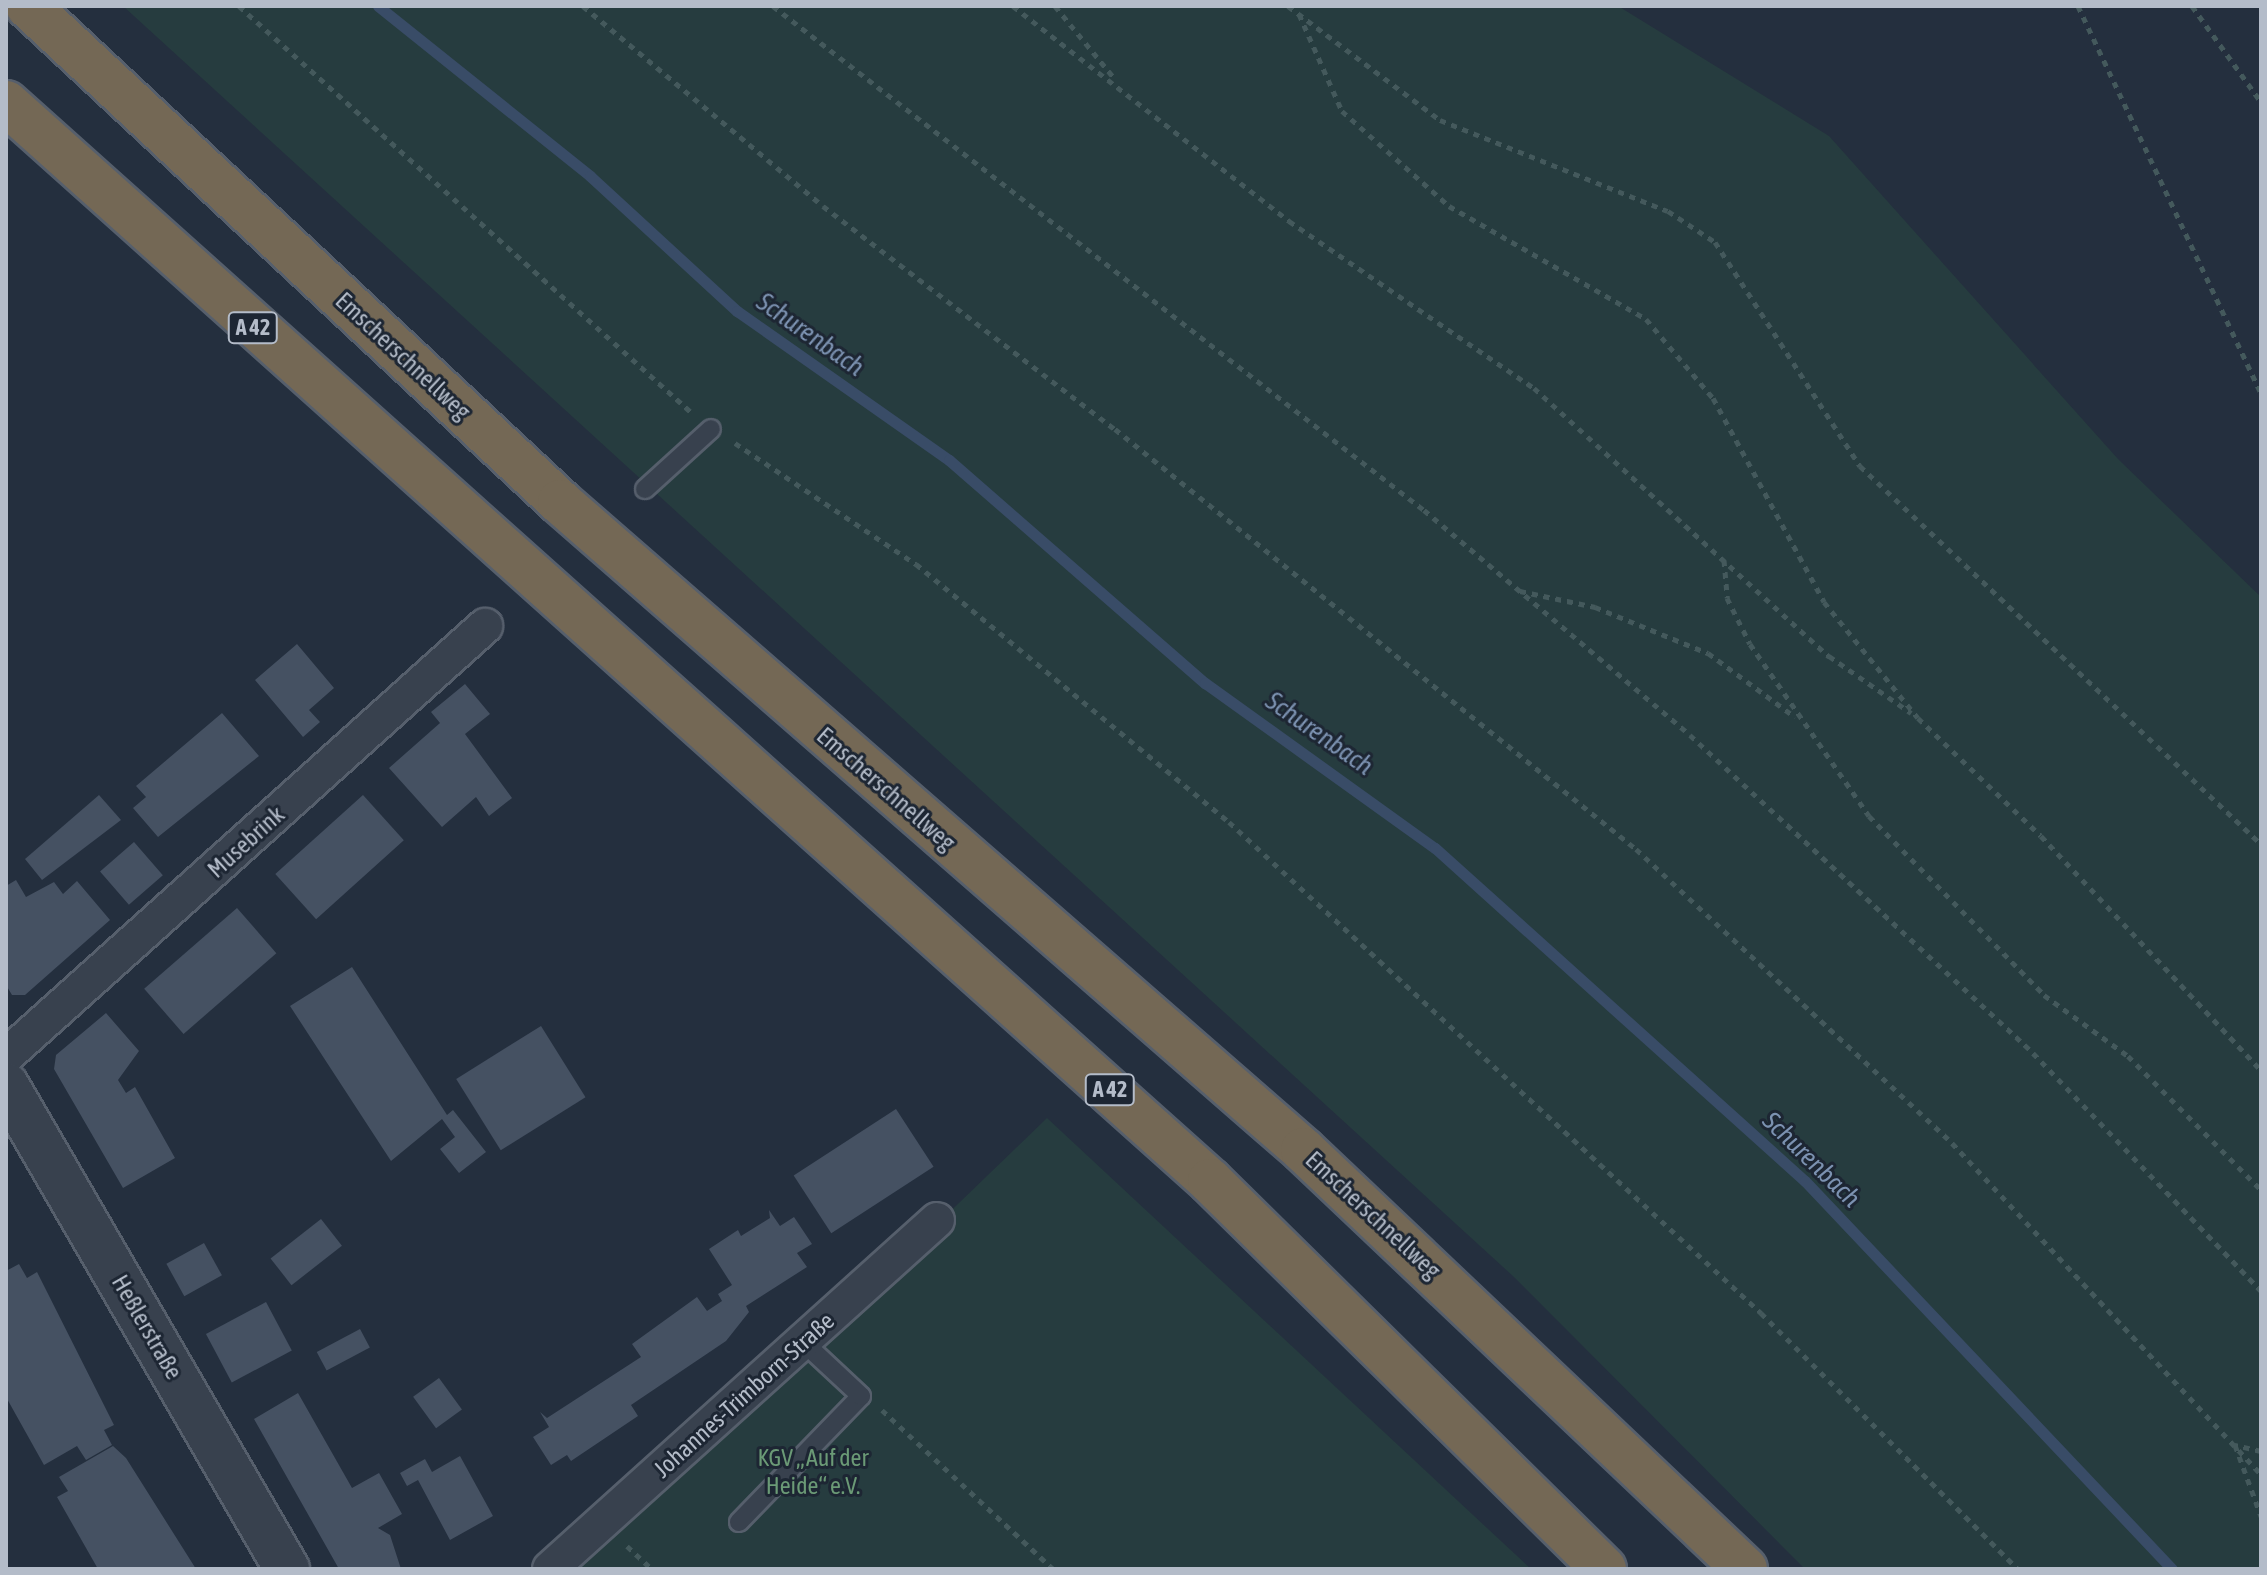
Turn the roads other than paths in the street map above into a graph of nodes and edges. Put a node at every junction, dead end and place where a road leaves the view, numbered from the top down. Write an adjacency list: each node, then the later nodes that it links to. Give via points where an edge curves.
1 (28, 6): 14 (highway, Emscherschnellweg, via 560,502 1303,1150)
2 (6, 103): 13 (highway, A 42, via 1210,1181)
3 (711, 429): 4 (lane)
4 (645, 489)
5 (485, 626): 6 (street, Musebrink)
6 (6, 1056)
7 (6, 1085): 11 (street, Heßlerstraße)
8 (937, 1220): 9 (street, Johannes-Trimborn-Straße)
9 (803, 1342): 10 (lane, via 861,1396); 12 (street, Johannes-Trimborn-Straße)
10 (739, 1522)
11 (287, 1569)
12 (550, 1569)
13 (1604, 1569)
14 (1745, 1569)

